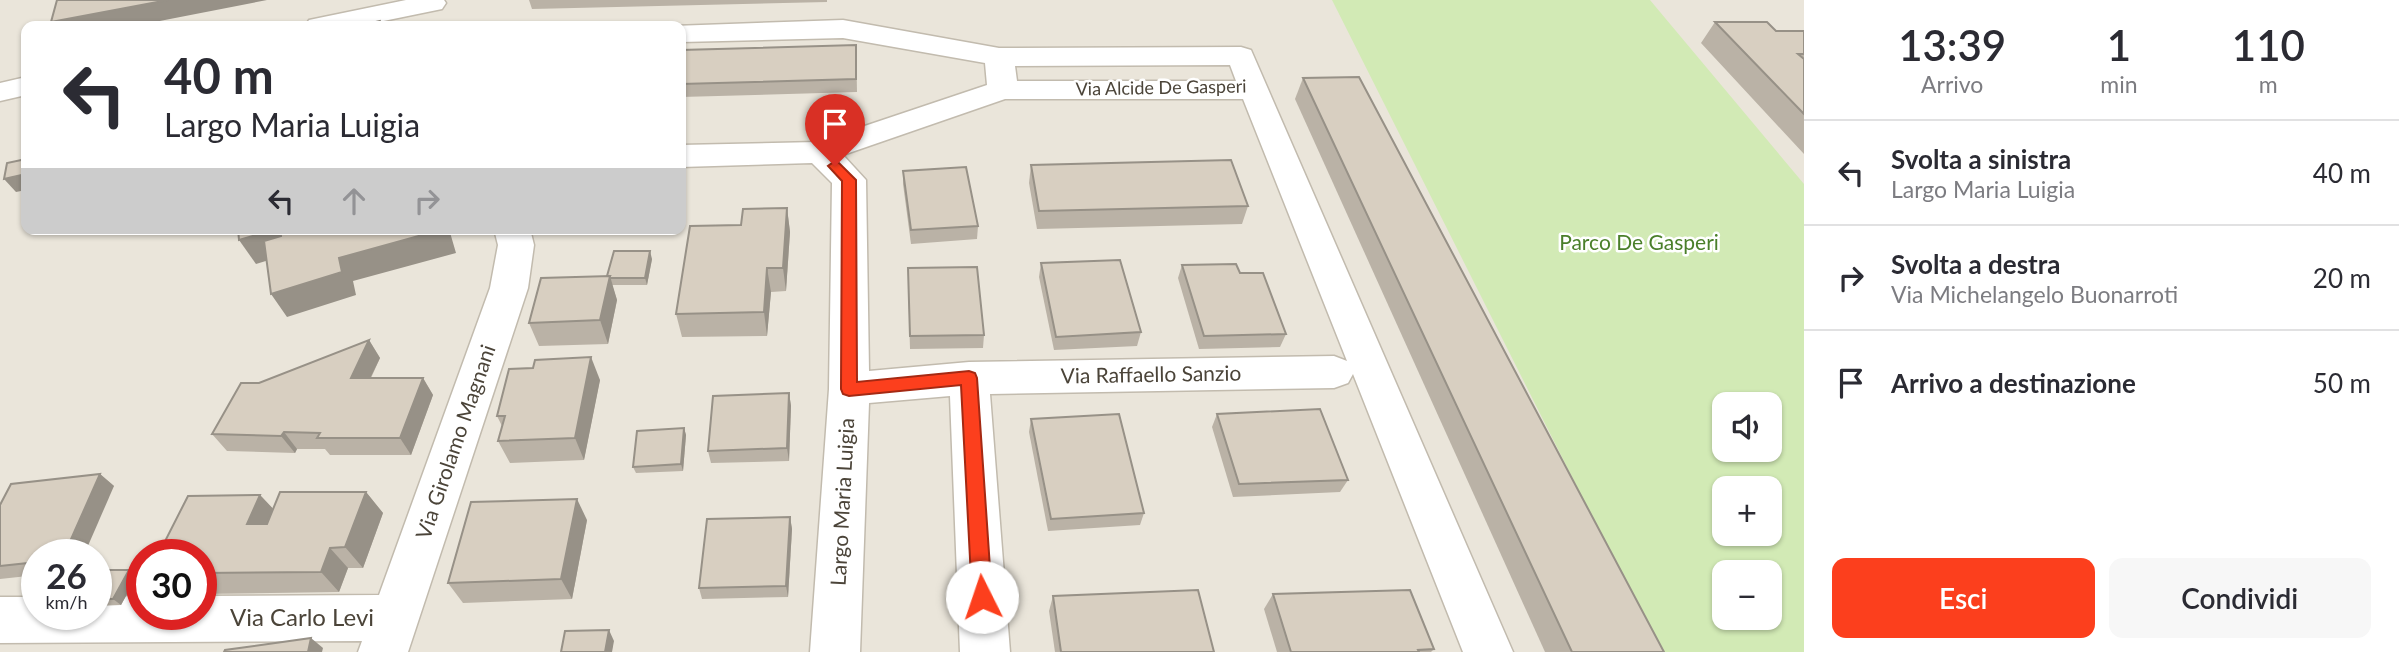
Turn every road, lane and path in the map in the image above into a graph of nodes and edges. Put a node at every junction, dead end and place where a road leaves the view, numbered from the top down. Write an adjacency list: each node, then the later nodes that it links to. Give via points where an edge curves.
1 (435, 10): 2 (street)
2 (355, 21)
3 (686, 33): 4 (street, Via Alcide De Gasperi, via 843,29)
4 (999, 57): 6 (street); 7 (street, Via Alcide De Gasperi, via 1241,56)
5 (21, 87): 8 (street)
6 (1002, 89): 7 (street, Via Alcide De Gasperi); 9 (street, Via Alcide De Gasperi)
7 (1254, 89): 19 (street)
8 (0, 92)
9 (820, 152): 10 (street, Via Alcide De Gasperi); 14 (street, via 849,180)
10 (686, 156)
11 (514, 235): 16 (street, Via Girolamo Magnani, via 509,288)
12 (1334, 372): 13 (street, Via Raffaello Sanzio)
13 (969, 378): 14 (street, Largo Maria Luigia); 18 (street)
14 (849, 389): 17 (street, Largo Maria Luigia)
15 (0, 620): 16 (street, Via Carlo Levi)
16 (389, 635)
17 (835, 652)
18 (985, 652)
19 (1488, 652)

